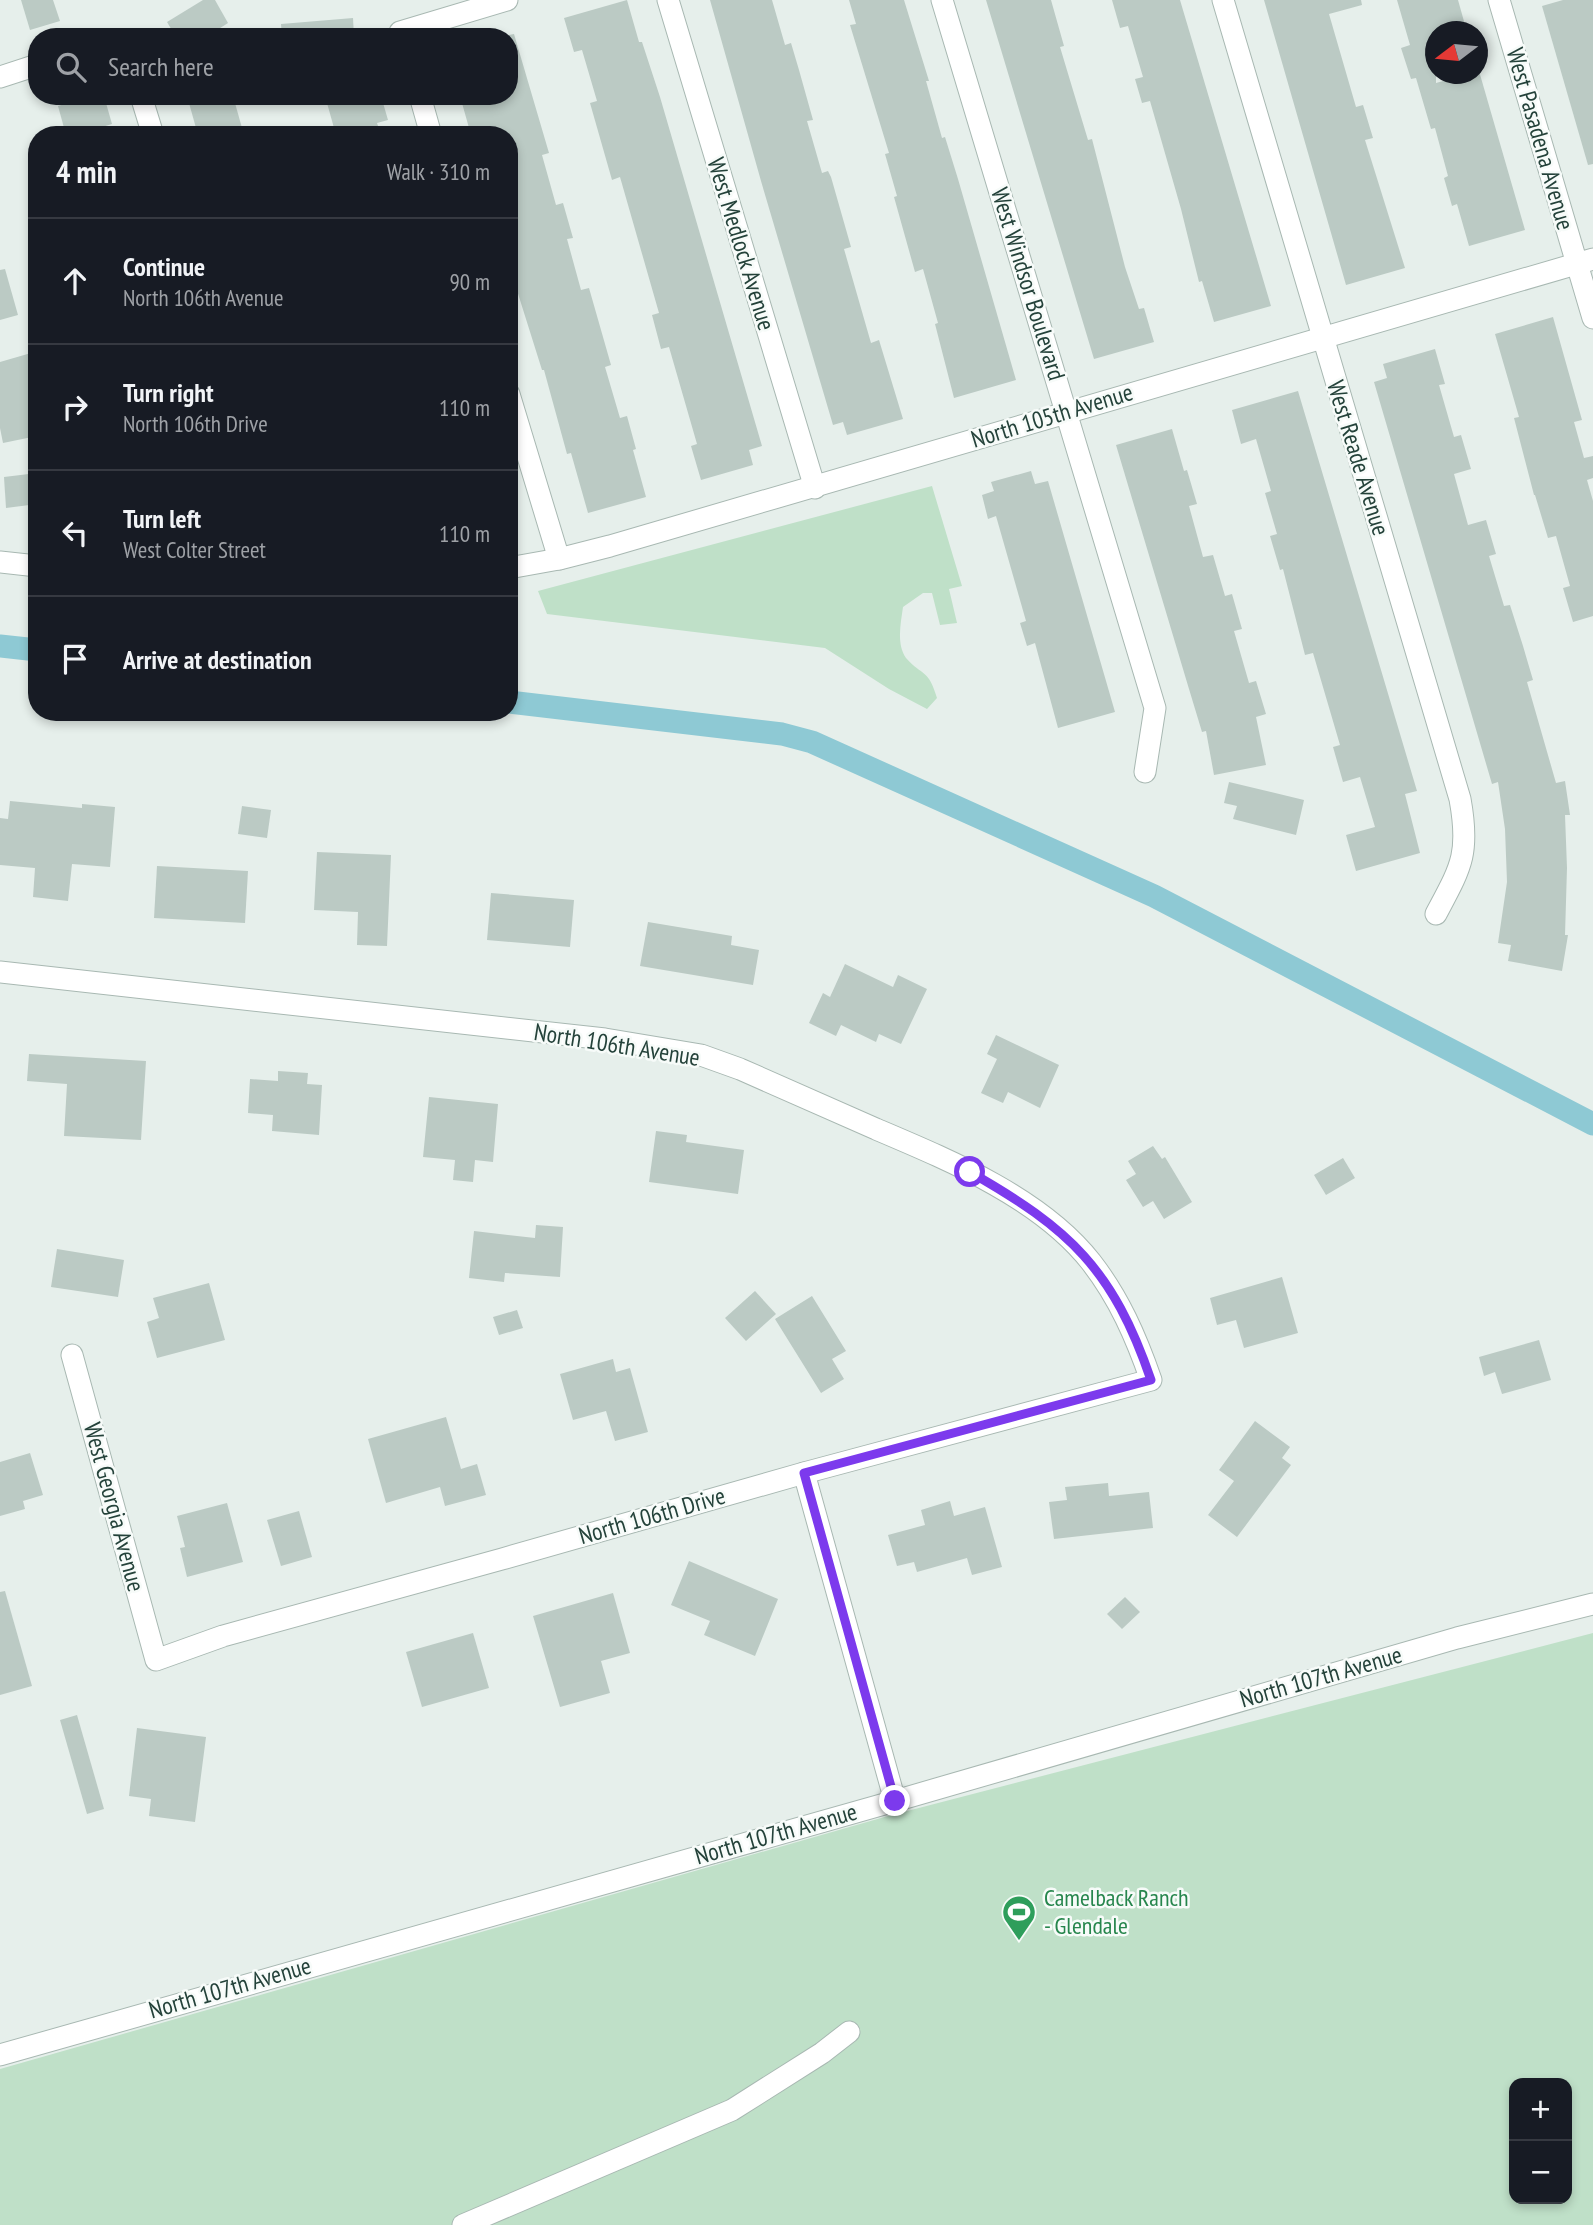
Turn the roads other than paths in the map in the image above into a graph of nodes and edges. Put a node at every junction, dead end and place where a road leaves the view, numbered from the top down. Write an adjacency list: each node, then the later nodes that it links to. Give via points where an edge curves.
1 (507, 0): 6 (street)
2 (668, 0): 18 (street, West Medlock Avenue)
3 (942, 0): 16 (street, West Windsor Boulevard)
4 (1223, 0): 15 (street, West Reade Avenue)
5 (1499, 0): 13 (street, West Pasadena Avenue)
6 (422, 28)
7 (28, 68): 8 (street)
8 (0, 77)
9 (144, 105): 11 (street)
10 (423, 105): 12 (street)
11 (150, 126)
12 (428, 126)
13 (1585, 261): 14 (street, West Pasadena Avenue); 15 (street, North 105th Avenue)
14 (1593, 318)
15 (1322, 337): 16 (street, North 105th Avenue); 24 (street, West Reade Avenue, via 1464,823 1460,870)
16 (1067, 411): 18 (street, North 105th Avenue); 23 (street, West Windsor Boulevard, via 1155,708)
17 (518, 424): 19 (street)
18 (814, 488): 19 (street, North 105th Avenue)
19 (559, 559): 22 (street, North 105th Avenue)
20 (0, 562): 21 (street)
21 (28, 565)
22 (518, 566)
23 (1145, 772)
24 (1436, 914)
25 (0, 972): 27 (street, North 106th Avenue, via 605,1039 701,1055 970,1172 1017,1199 1090,1261 1137,1339)
26 (72, 1354): 30 (street, West Georgia Avenue)
27 (1151, 1380): 28 (street, North 106th Drive)
28 (804, 1473): 30 (street, North 106th Drive, via 223,1636); 31 (street)
29 (1593, 1604): 31 (street, North 107th Avenue, via 1457,1638)
30 (156, 1660)
31 (895, 1801): 33 (street, North 107th Avenue)
32 (849, 2032): 34 (street, via 733,2110)
33 (0, 2054)
34 (463, 2225)

